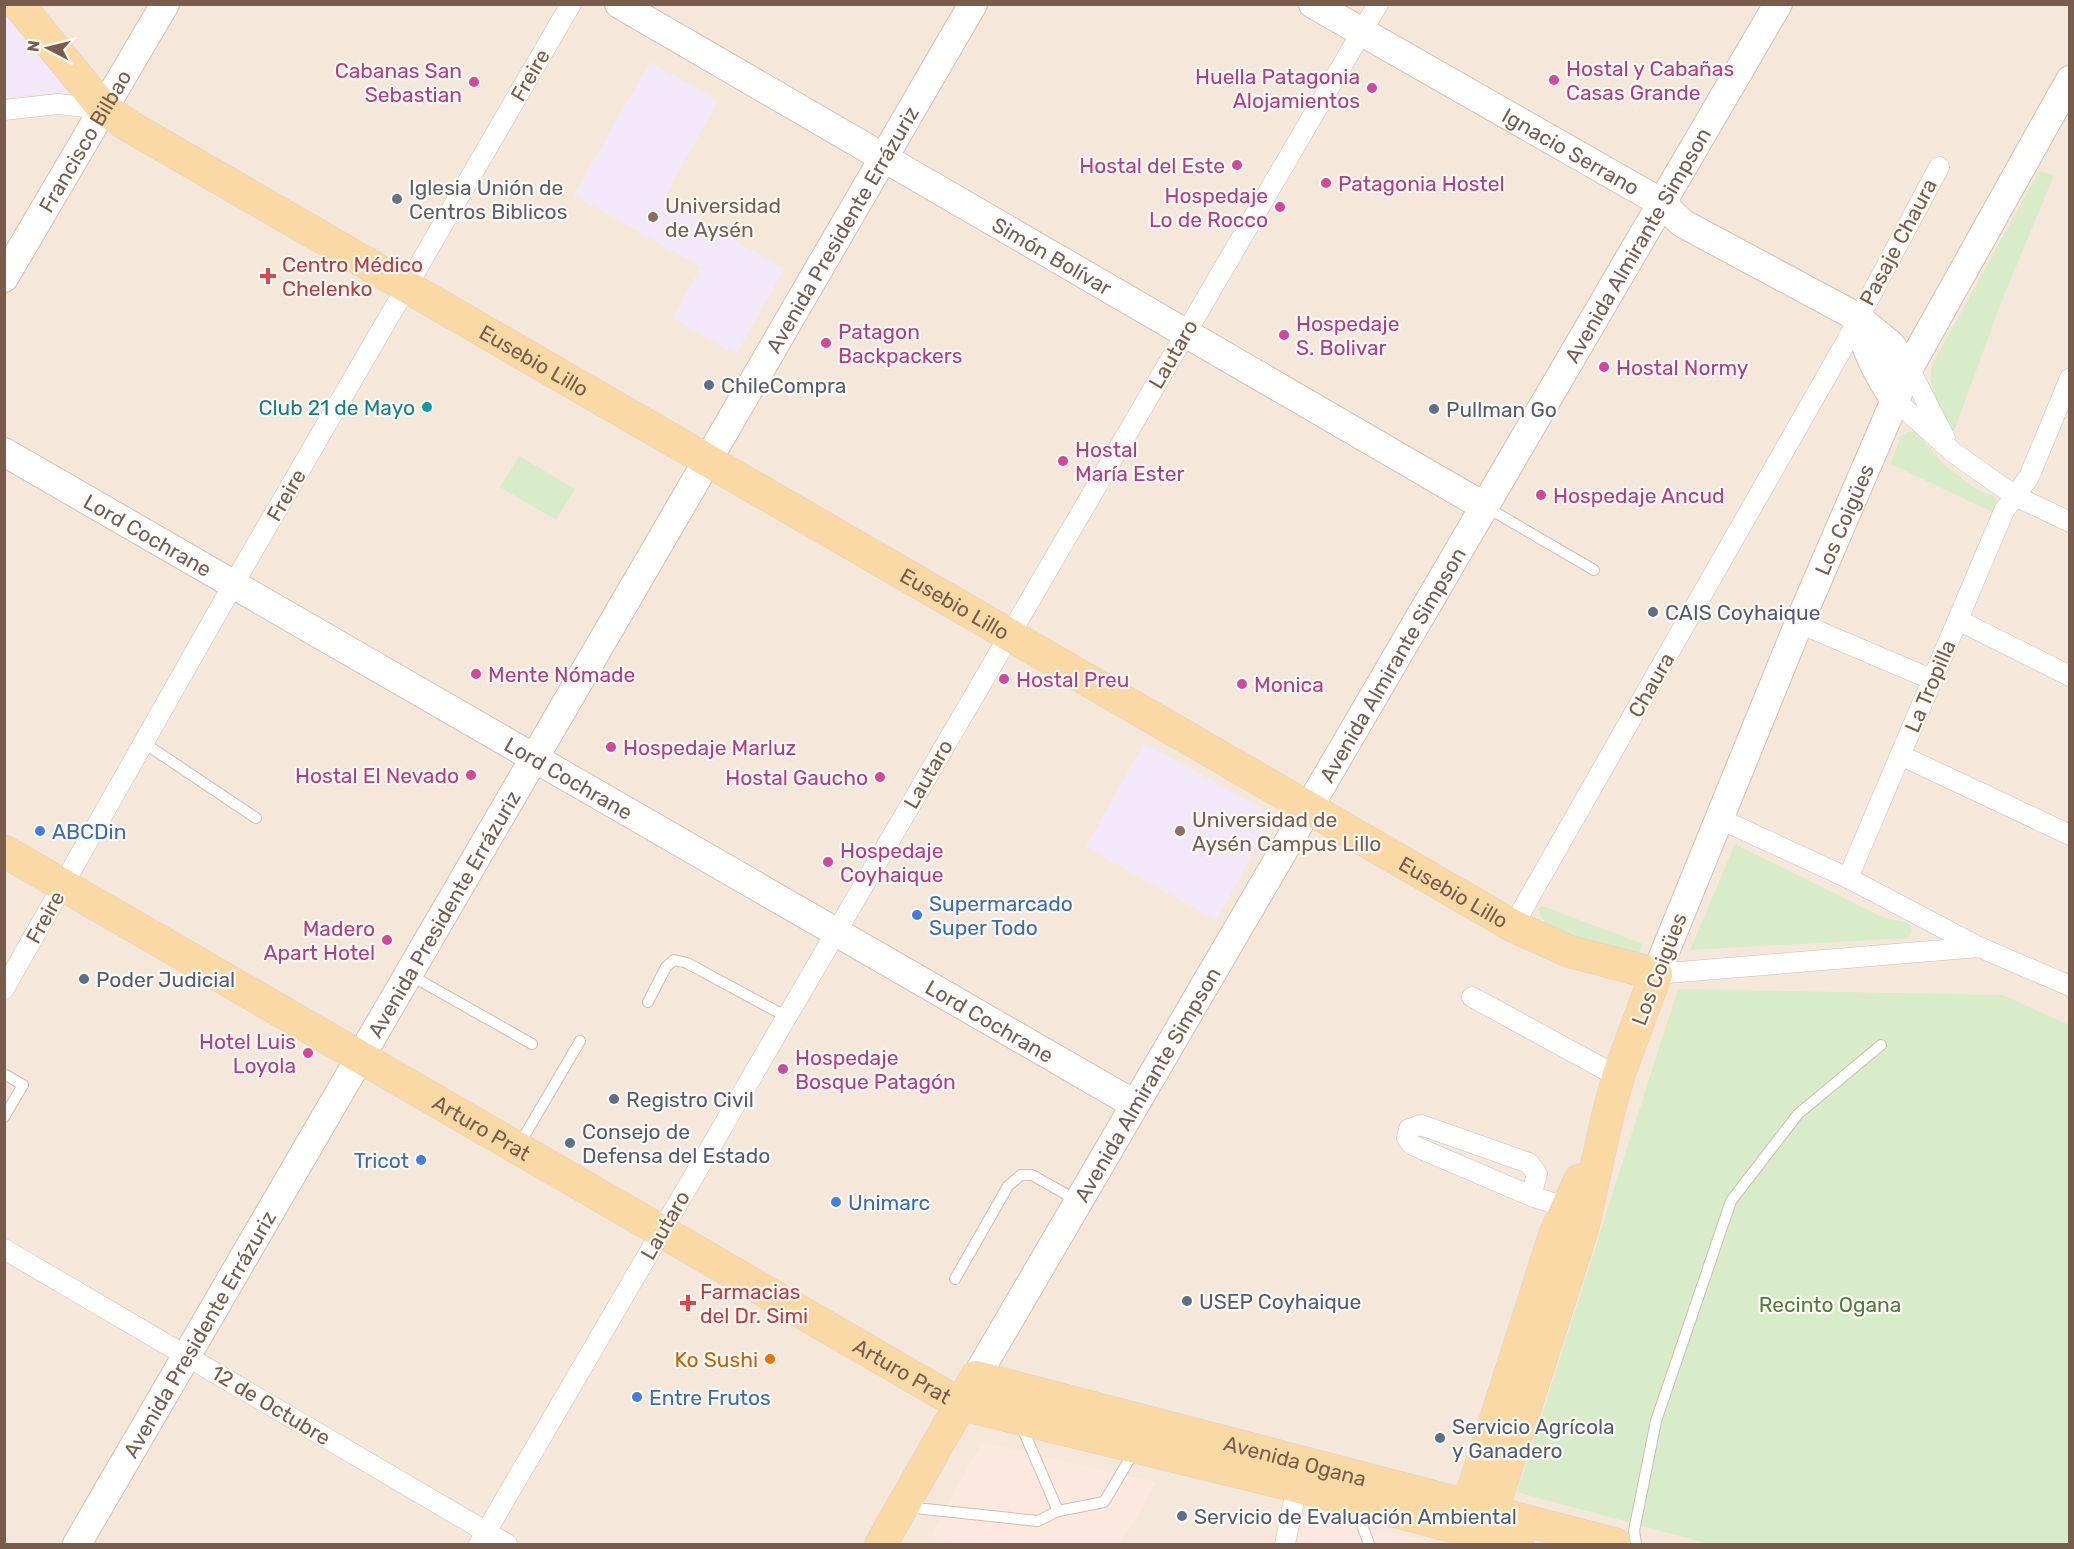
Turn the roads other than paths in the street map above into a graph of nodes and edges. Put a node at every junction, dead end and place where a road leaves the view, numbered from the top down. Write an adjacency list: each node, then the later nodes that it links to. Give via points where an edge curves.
1 (18, 4): 11 (main road, Eusebio Lillo)
2 (165, 4): 11 (street, Francisco Bilbao)
3 (571, 4): 17 (street, Freire)
4 (619, 4): 13 (street, Simón Bolívar)
5 (973, 4): 13 (street, Avenida Presidente Errázuriz)
6 (1313, 4): 9 (street, Ignacio Serrano)
7 (1378, 4): 9 (street, Lautaro)
8 (1778, 4): 15 (street, Avenida Almirante Simpson)
9 (1362, 32): 15 (street, Ignacio Serrano); 19 (street, Lautaro)
10 (2069, 82): 20 (street, Los Coigües)
11 (104, 109): 12 (street, via 58,105); 16 (street, Francisco Bilbao); 17 (main road, Eusebio Lillo)
12 (4, 110)
13 (884, 158): 19 (street, Simón Bolívar); 25 (street, Avenida Presidente Errázuriz)
14 (1939, 167): 18 (street, Pasaje Chaura)
15 (1662, 204): 18 (street, Ignacio Serrano, via 1682,223); 27 (street, Avenida Almirante Simpson)
16 (4, 278)
17 (407, 286): 25 (main road, Eusebio Lillo); 30 (street, Freire)
18 (1857, 317): 20 (street, Ignacio Serrano, via 1890,344); 22 (street, Ignacio Serrano, via 1878,376); 46 (street, Chaura)
19 (1186, 332): 27 (street, Simón Bolívar); 33 (street, Lautaro)
20 (1909, 368): 22 (street, Los Coigües); 24 (street, Ignacio Serrano)
21 (2070, 378): 26 (street, La Tropilla, via 2029,477)
22 (1895, 400): 24 (street, Ignacio Serrano); 32 (street, Los Coigües)
23 (4, 452): 30 (street, Lord Cochrane)
24 (1954, 453): 26 (street, Ignacio Serrano)
25 (709, 460): 33 (main road, Eusebio Lillo); 38 (street, Avenida Presidente Errázuriz)
26 (2015, 496): 28 (street, Ignacio Serrano); 31 (street, La Tropilla, via 2004,511)
27 (1485, 507): 29 (lane); 39 (street, Avenida Almirante Simpson)
28 (2070, 522)
29 (1594, 570)
30 (233, 585): 36 (street, Freire); 38 (street, Lord Cochrane)
31 (1958, 620): 34 (street); 35 (street, La Tropilla)
32 (1799, 623): 35 (street); 41 (street, Los Coigües)
33 (1010, 634): 39 (main road, Eusebio Lillo); 47 (street, Lautaro)
34 (2070, 676)
35 (1933, 680): 37 (street, La Tropilla)
36 (144, 742): 40 (lane); 45 (street, Freire)
37 (1900, 755): 42 (street); 44 (street, La Tropilla)
38 (535, 758): 47 (street, Lord Cochrane); 49 (street, Avenida Presidente Errázuriz)
39 (1309, 806): 46 (main road, Eusebio Lillo); 62 (street, Avenida Almirante Simpson)
40 (256, 818)
41 (1718, 818): 44 (street, Eusebio Lillo); 50 (street, Los Coigües)
42 (2070, 835)
43 (4, 852): 45 (main road, Arturo Prat)
44 (1848, 878): 48 (street, Eusebio Lillo)
45 (64, 884): 52 (street, Freire); 59 (main road, Arturo Prat)
46 (1513, 926): 50 (main road, Eusebio Lillo, via 1568,951)
47 (836, 931): 55 (street, Lautaro); 62 (street, Lord Cochrane)
48 (1979, 947): 50 (street, Eusebio Lillo); 51 (street, Eusebio Lillo)
49 (409, 974): 57 (lane); 59 (street, Avenida Presidente Errázuriz)
50 (1656, 974): 61 (main road, Los Coigües)
51 (2070, 986)
52 (4, 989)
53 (1472, 997): 61 (street)
54 (648, 1002): 55 (lane, via 666,967 674,960 687,963)
55 (787, 1017): 69 (street, Lautaro)
56 (580, 1041): 65 (lane)
57 (532, 1044)
58 (1881, 1045): 90 (lane, via 1798,1114 1731,1201 1656,1421 1634,1531)
59 (361, 1056): 65 (main road, Arturo Prat); 72 (street, Avenida Presidente Errázuriz)
60 (4, 1074): 64 (lane, via 23,1085)
61 (1619, 1074): 63 (main road, Los Coigües)
62 (1134, 1104): 67 (street, Avenida Almirante Simpson)
63 (1608, 1114): 68 (main road, Los Coigües); 81 (main road, Los Coigües, via 1583,1227)
64 (4, 1118)
65 (517, 1148): 69 (main road, Arturo Prat)
66 (1531, 1197): 66 (street, via 1412,1145 1407,1133 1413,1126 1421,1125 1529,1163 1537,1174); 68 (street)
67 (1078, 1202): 71 (lane, via 1032,1174 1021,1174 1008,1186); 73 (street, Avenida Almirante Simpson)
68 (1568, 1208): 81 (main road, Los Coigües, via 1555,1234)
69 (661, 1232): 74 (main road, Arturo Prat); 82 (street, Lautaro)
70 (4, 1249): 72 (street, 12 de Octubre)
71 (955, 1279)
72 (187, 1355): 82 (street, 12 de Octubre); 84 (street, Avenida Presidente Errázuriz)
73 (976, 1377): 74 (main road, Avenida Almirante Simpson); 81 (main road, Avenida Ogana, via 1292,1461)
74 (960, 1404): 75 (main road, Avenida Ogana); 79 (main road, Avenida Almirante Simpson)
75 (1018, 1418): 76 (main road, Avenida Ogana); 80 (lane)
76 (1137, 1447): 77 (main road, Avenida Ogana); 80 (lane, via 1104,1502)
77 (1297, 1486): 78 (main road, Avenida Ogana); 87 (street)
78 (1353, 1500): 81 (main road, Avenida Ogana); 88 (lane)
79 (902, 1507): 80 (lane, via 1038,1521); 86 (main road, Avenida Almirante Simpson)
80 (1058, 1511)
81 (1473, 1515): 83 (main road, Avenida Ogana); 89 (main road, Avenida Ogana)
82 (483, 1539): 85 (street, 12 de Octubre)
83 (1514, 1544)
84 (77, 1545)
85 (507, 1545)
86 (881, 1545)
87 (1285, 1545)
88 (1369, 1545)
89 (1615, 1545)
90 (1636, 1545)

